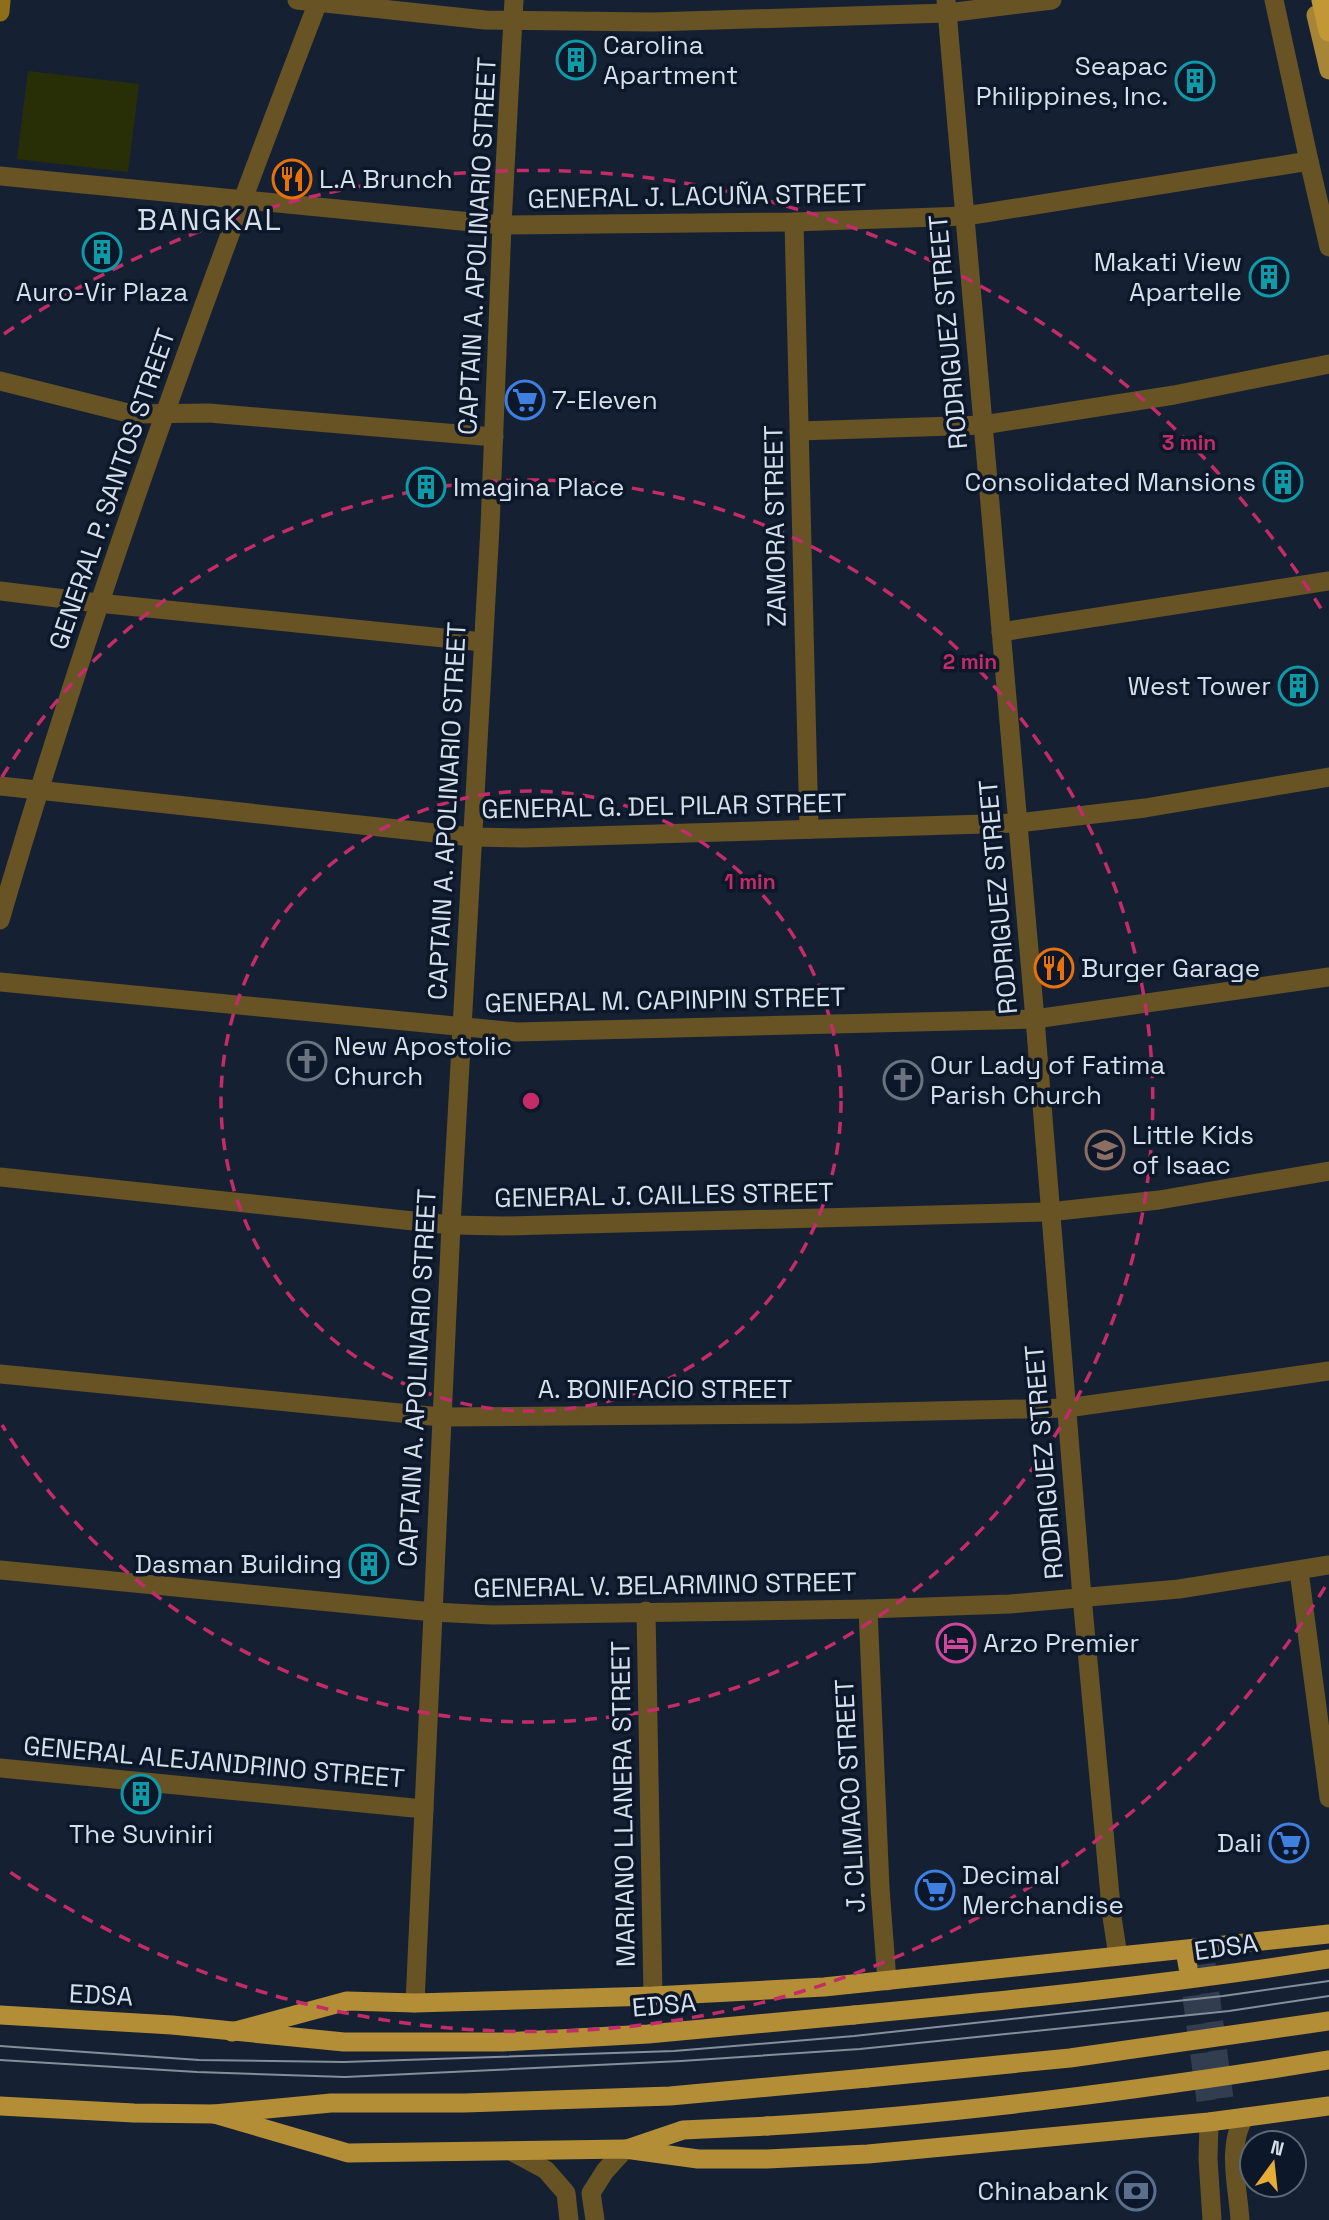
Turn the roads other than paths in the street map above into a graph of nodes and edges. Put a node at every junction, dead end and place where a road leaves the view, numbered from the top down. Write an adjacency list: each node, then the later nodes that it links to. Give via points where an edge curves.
1 (1, 0): 10 (main road)
2 (297, 0): 8 (street)
3 (514, 0): 11 (street, CAPTAIN A. APOLINARIO STREET)
4 (1052, 0): 9 (street)
5 (1274, 0): 14 (street)
6 (1313, 0): 13 (main road)
7 (1322, 0): 12 (highway)
8 (318, 2): 11 (street); 16 (street, GENERAL P. SANTOS STREET)
9 (947, 7): 11 (street, via 653,22); 17 (street, RODRIGUEZ STREET)
10 (0, 12)
11 (514, 21): 19 (street, CAPTAIN A. APOLINARIO STREET)
12 (1329, 31)
13 (1329, 70)
14 (1309, 161): 17 (street, GENERAL J. LACUÑA STREET); 20 (street)
15 (0, 176): 16 (street, GENERAL J. LACUÑA STREET)
16 (242, 200): 19 (street, GENERAL J. LACUÑA STREET); 23 (street, GENERAL P. SANTOS STREET)
17 (965, 216): 18 (street, GENERAL J. LACUÑA STREET); 24 (street, RODRIGUEZ STREET)
18 (794, 222): 19 (street, GENERAL J. LACUÑA STREET); 25 (street, ZAMORA STREET)
19 (502, 225): 26 (street, CAPTAIN A. APOLINARIO STREET)
20 (1329, 247)
21 (1329, 364): 24 (street, via 1174,395)
22 (0, 381): 23 (street, via 132,414)
23 (165, 412): 26 (street); 29 (street, GENERAL P. SANTOS STREET)
24 (983, 425): 25 (street); 30 (street, RODRIGUEZ STREET)
25 (799, 431): 36 (street, ZAMORA STREET)
26 (494, 437): 31 (street, CAPTAIN A. APOLINARIO STREET)
27 (1329, 581): 30 (street)
28 (0, 591): 29 (street)
29 (98, 603): 31 (street); 34 (street, GENERAL P. SANTOS STREET)
30 (1001, 632): 35 (street, RODRIGUEZ STREET)
31 (483, 642): 37 (street, CAPTAIN A. APOLINARIO STREET)
32 (1329, 777): 35 (street, GENERAL G. DEL PILAR STREET, via 1145,808)
33 (0, 786): 34 (street, GENERAL G. DEL PILAR STREET)
34 (38, 790): 37 (street, GENERAL G. DEL PILAR STREET); 38 (street, GENERAL P. SANTOS STREET)
35 (1018, 823): 36 (street, GENERAL G. DEL PILAR STREET); 41 (street, RODRIGUEZ STREET)
36 (809, 829): 37 (street, GENERAL G. DEL PILAR STREET)
37 (472, 837): 42 (street, CAPTAIN A. APOLINARIO STREET)
38 (0, 920)
39 (1329, 977): 41 (street, GENERAL M. CAPINPIN STREET)
40 (0, 982): 42 (street, GENERAL M. CAPINPIN STREET)
41 (1035, 1019): 42 (street, GENERAL M. CAPINPIN STREET, via 517,1032); 45 (street, RODRIGUEZ STREET)
42 (461, 1028): 46 (street, CAPTAIN A. APOLINARIO STREET)
43 (1329, 1171): 45 (street, GENERAL J. CAILLES STREET, via 1160,1200)
44 (0, 1177): 46 (street, GENERAL J. CAILLES STREET)
45 (1049, 1212): 46 (street, GENERAL J. CAILLES STREET); 49 (street, RODRIGUEZ STREET)
46 (451, 1225): 50 (street, CAPTAIN A. APOLINARIO STREET)
47 (1329, 1371): 49 (street, A. BONIFACIO STREET)
48 (0, 1374): 50 (street, A. BONIFACIO STREET)
49 (1066, 1408): 50 (street, A. BONIFACIO STREET); 54 (street, RODRIGUEZ STREET)
50 (442, 1417): 57 (street, CAPTAIN A. APOLINARIO STREET)
51 (1329, 1565): 53 (street, GENERAL V. BELARMINO STREET)
52 (0, 1570): 57 (street, GENERAL V. BELARMINO STREET)
53 (1299, 1571): 54 (street, GENERAL V. BELARMINO STREET, via 1179,1589); 59 (street)
54 (1082, 1597): 55 (street, GENERAL V. BELARMINO STREET); 62 (street, RODRIGUEZ STREET)
55 (868, 1609): 56 (street, GENERAL V. BELARMINO STREET); 64 (street, J. CLIMACO STREET)
56 (646, 1611): 57 (street, GENERAL V. BELARMINO STREET); 65 (street, MARIANO LLANERA STREET)
57 (433, 1612): 60 (street, CAPTAIN A. APOLINARIO STREET)
58 (0, 1768): 60 (street, GENERAL ALEJANDRINO STREET)
59 (1329, 1798)
60 (424, 1808): 66 (street, CAPTAIN A. APOLINARIO STREET)
61 (1329, 1934): 62 (highway, via 1196,1957)
62 (1118, 1956): 64 (highway)
63 (1329, 1959): 69 (highway, EDSA, bridge, via 1001,2001 648,2034 502,2042 344,2042)
64 (887, 1981): 65 (highway)
65 (653, 1996): 66 (highway)
66 (415, 2004): 69 (highway, via 347,2001)
67 (0, 2015): 69 (highway, EDSA)
68 (1329, 2021): 73 (highway, bridge, via 1070,2058 670,2096 335,2104)
69 (232, 2032)
70 (1329, 2060): 75 (highway, bridge, via 1102,2094 867,2120 683,2130)
71 (0, 2106): 73 (highway)
72 (1329, 2106): 74 (highway)
73 (214, 2114): 76 (highway, via 348,2153)
74 (1222, 2114): 75 (highway, via 869,2154 698,2160); 79 (street, via 1208,2159); 80 (street, via 1236,2134)
75 (625, 2149): 76 (highway); 78 (street, via 591,2193)
76 (511, 2151): 77 (street, via 546,2170 566,2193)
77 (569, 2220)
78 (595, 2220)
79 (1212, 2220)
80 (1240, 2220)

